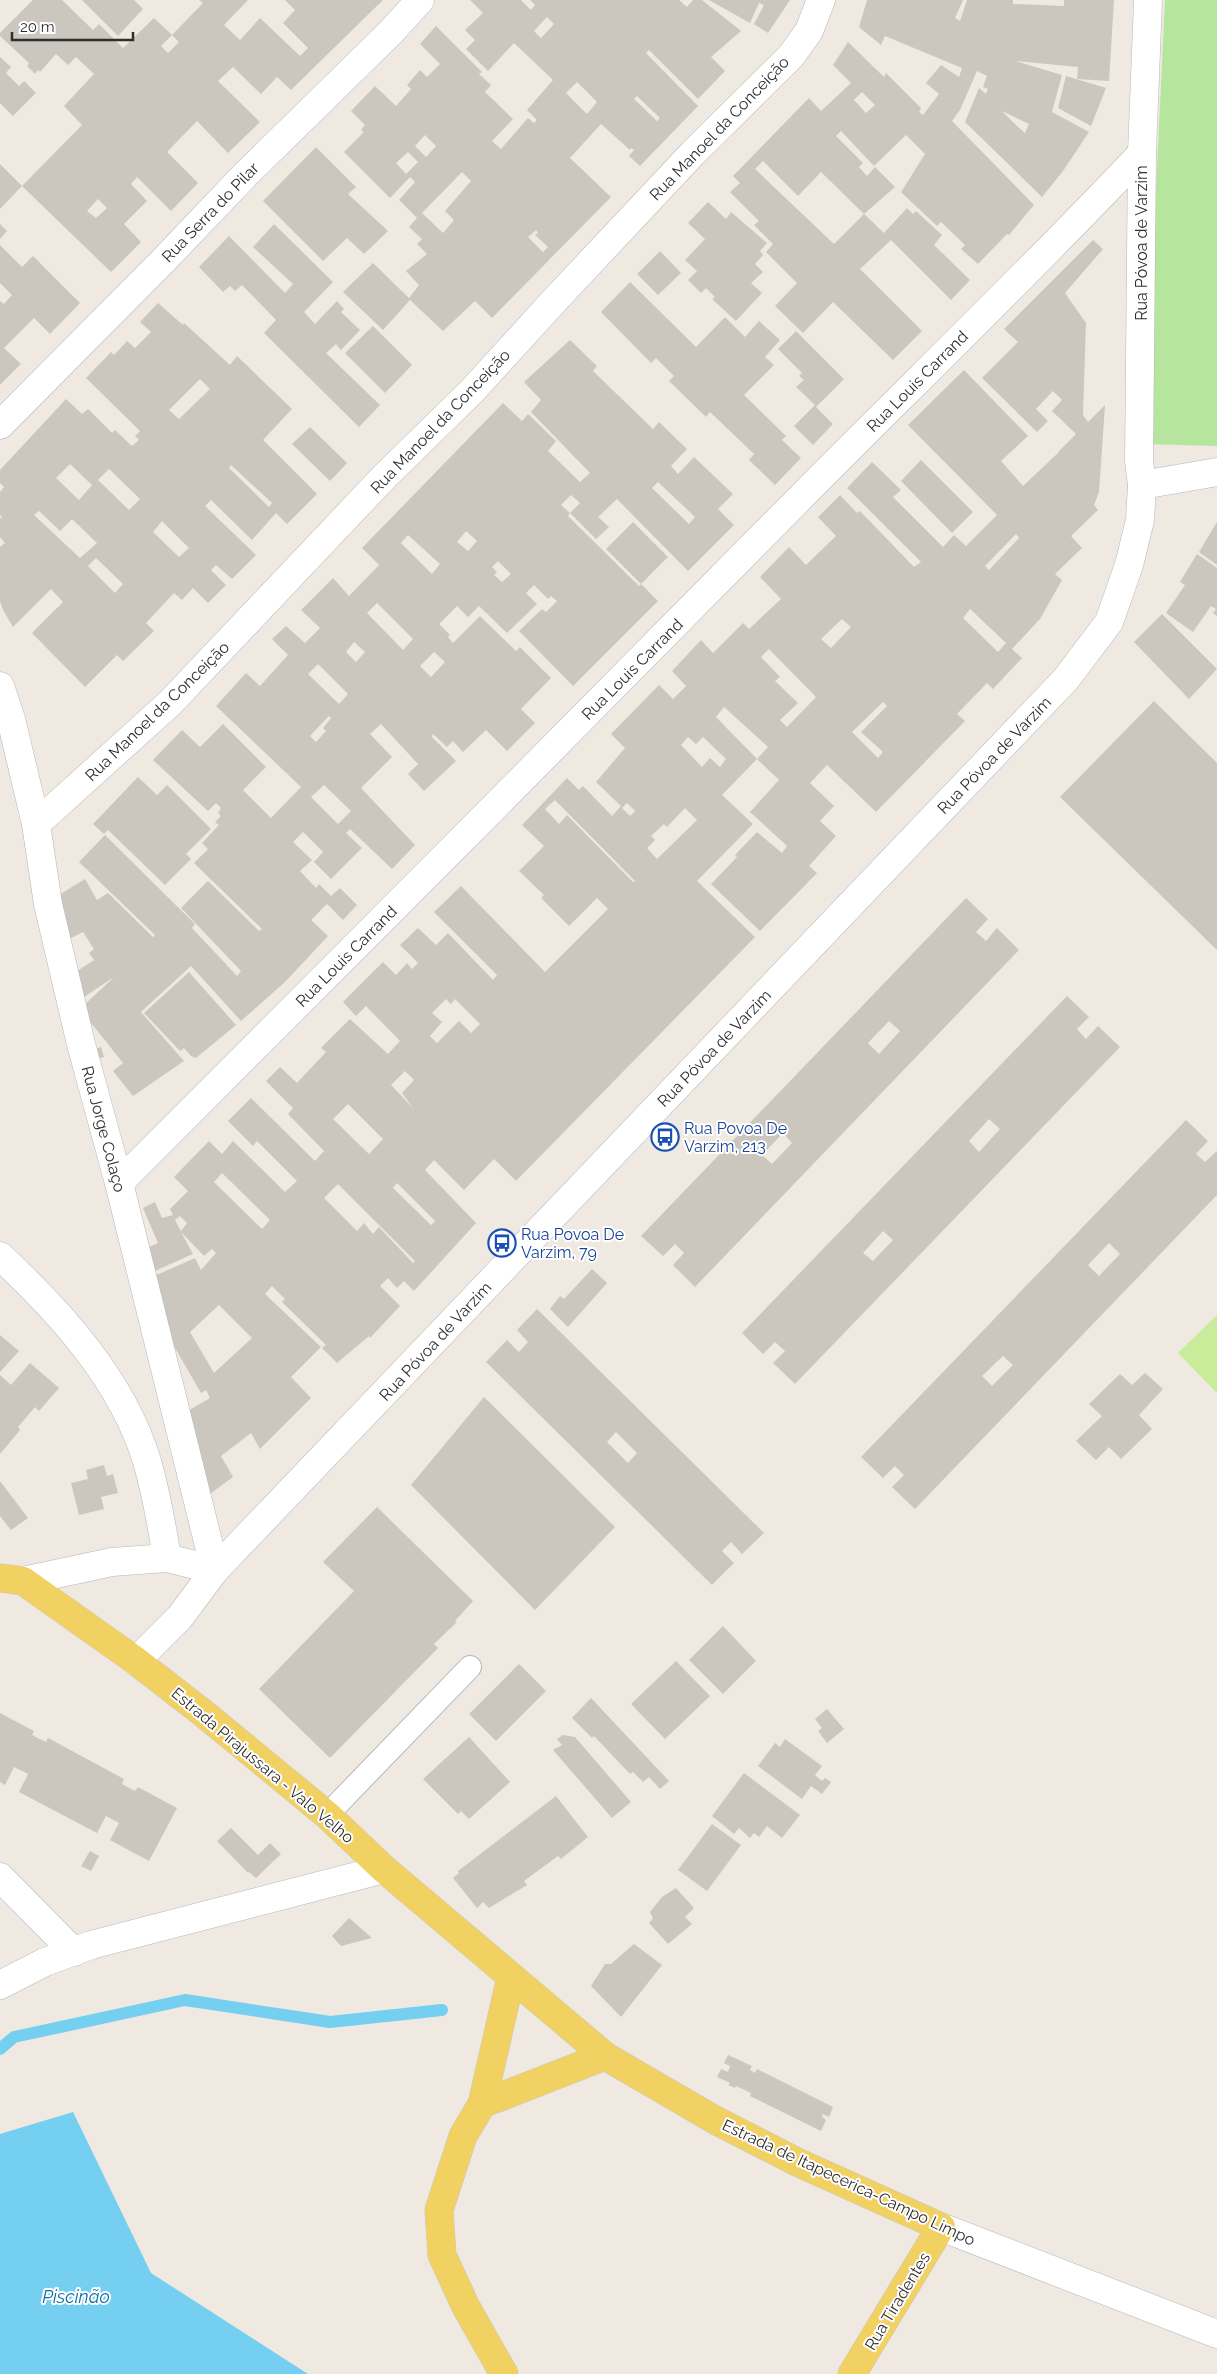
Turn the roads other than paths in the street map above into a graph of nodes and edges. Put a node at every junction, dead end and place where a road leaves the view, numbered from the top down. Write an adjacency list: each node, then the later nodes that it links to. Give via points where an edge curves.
1 (420, 0): 5 (street, Rua Serra do Pilar)
2 (821, 0): 9 (street, Rua Manoel da Conceição, via 809,30 791,56 693,154 472,391 385,476 170,703)
3 (1148, 0): 4 (street, Rua Póvoa de Varzim)
4 (1142, 152): 7 (street, Rua Póvoa de Varzim); 10 (street, Rua Louis Carrand, via 1081,218)
5 (0, 425)
6 (1217, 472): 7 (street)
7 (1142, 485): 13 (street, Rua Póvoa de Varzim, via 1140,520 1129,565 1108,622 1066,679)
8 (0, 686): 9 (street, Rua Jorge Colaço)
9 (36, 824): 10 (street, Rua Jorge Colaço, via 48,904 81,1044)
10 (119, 1183): 13 (street, Rua Jorge Colaço)
11 (0, 1256): 12 (street, via 86,1348 125,1408 147,1461)
12 (167, 1558): 13 (street); 14 (street, via 112,1562)
13 (215, 1570): 15 (street, Rua Póvoa de Varzim, via 180,1616)
14 (12, 1580): 15 (main road, Estrada Pirajussara - Valo Velho)
15 (136, 1661): 17 (main road, Estrada Pirajussara - Valo Velho)
16 (470, 1666): 17 (lane)
17 (327, 1815): 18 (main road, Estrada Pirajussara - Valo Velho)
18 (384, 1869): 20 (street); 21 (main road, Estrada Pirajussara - Valo Velho)
19 (0, 1877): 20 (street)
20 (74, 1952): 22 (street, via 44,1962)
21 (511, 1977): 23 (main road, Estrada de Itapecerica-Campo Limpo); 24 (main road)
22 (0, 1985)
23 (605, 2056): 24 (main road); 25 (main road, Estrada de Itapecerica-Campo Limpo, via 797,2162)
24 (482, 2104): 27 (main road, via 463,2136 439,2210 442,2255 466,2307)
25 (941, 2227): 26 (street, Estrada de Itapecerica-Campo Limpo); 28 (main road, Rua Tiradentes)
26 (1217, 2334)
27 (504, 2374)
28 (852, 2374)

